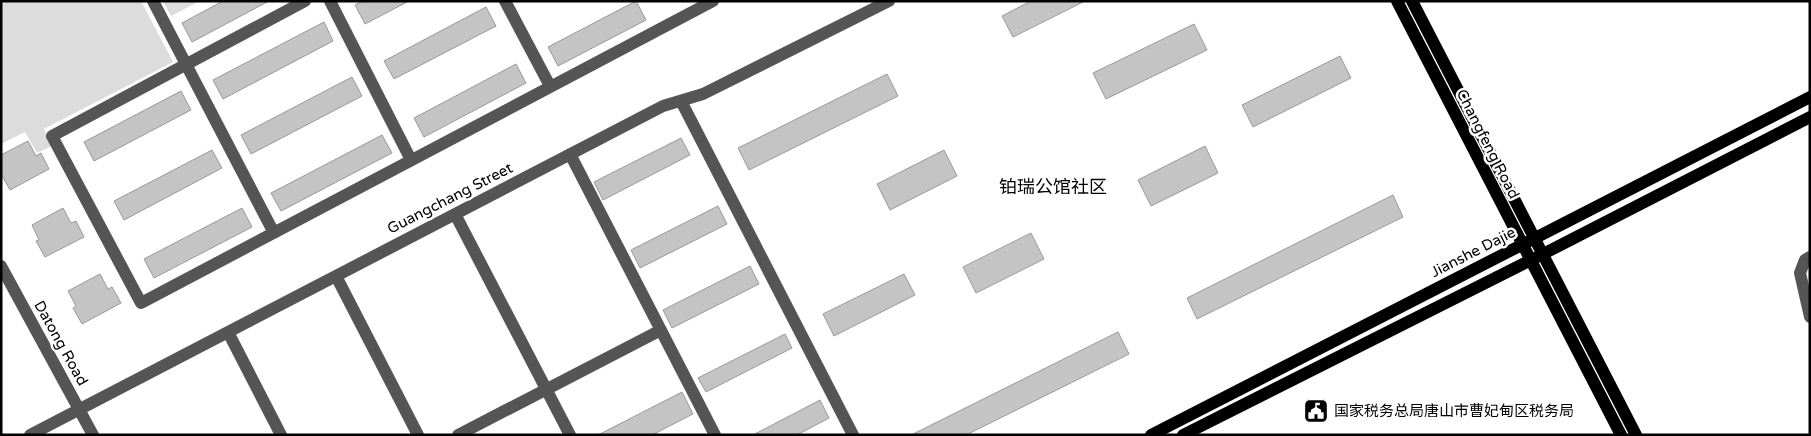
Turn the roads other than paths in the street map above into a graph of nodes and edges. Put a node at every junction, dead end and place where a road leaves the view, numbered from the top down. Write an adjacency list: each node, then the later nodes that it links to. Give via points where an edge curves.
1 (153, 1): 9 (street)
2 (305, 1): 9 (street)
3 (330, 1): 15 (street)
4 (505, 1): 10 (street)
5 (713, 1): 10 (street)
6 (889, 1): 12 (street, Guangchang Street, via 703,94)
7 (1397, 1): 19 (main road, Changfeng Road)
8 (1412, 1): 18 (main road)
9 (186, 64): 17 (street); 17 (street, via 52,136 141,303)
10 (550, 86): 15 (street)
11 (1810, 97): 18 (main road, Jianshe Dajie)
12 (681, 101): 14 (street, Guangchang Street, via 663,106); 37 (street)
13 (1810, 117): 20 (main road)
14 (570, 154): 16 (street, Guangchang Street); 26 (street)
15 (411, 160): 17 (street)
16 (455, 214): 24 (street, Guangchang Street); 28 (street)
17 (274, 233)
18 (1534, 238): 19 (main road, Jianshe Dajie); 20 (main road)
19 (1522, 245): 22 (main road, Changfeng Road); 38 (main road, Jianshe Dajie)
20 (1543, 254): 22 (main road); 41 (main road)
21 (1810, 257): 25 (street, via 1805,260 1800,273)
22 (1530, 261): 39 (main road); 40 (main road, Changfeng Road)
23 (1, 266): 29 (street, Datong Road)
24 (336, 276): 27 (street, Guangchang Street); 33 (street)
25 (1810, 317)
26 (661, 330): 28 (street); 36 (street)
27 (228, 332): 29 (street, Guangchang Street); 32 (street)
28 (546, 389): 34 (street); 35 (street)
29 (79, 409): 30 (street, Guangchang Street); 31 (street, Datong Road)
30 (30, 435)
31 (93, 435)
32 (282, 435)
33 (418, 435)
34 (458, 435)
35 (570, 435)
36 (715, 435)
37 (853, 435)
38 (1151, 435)
39 (1182, 435)
40 (1621, 435)
41 (1636, 435)

